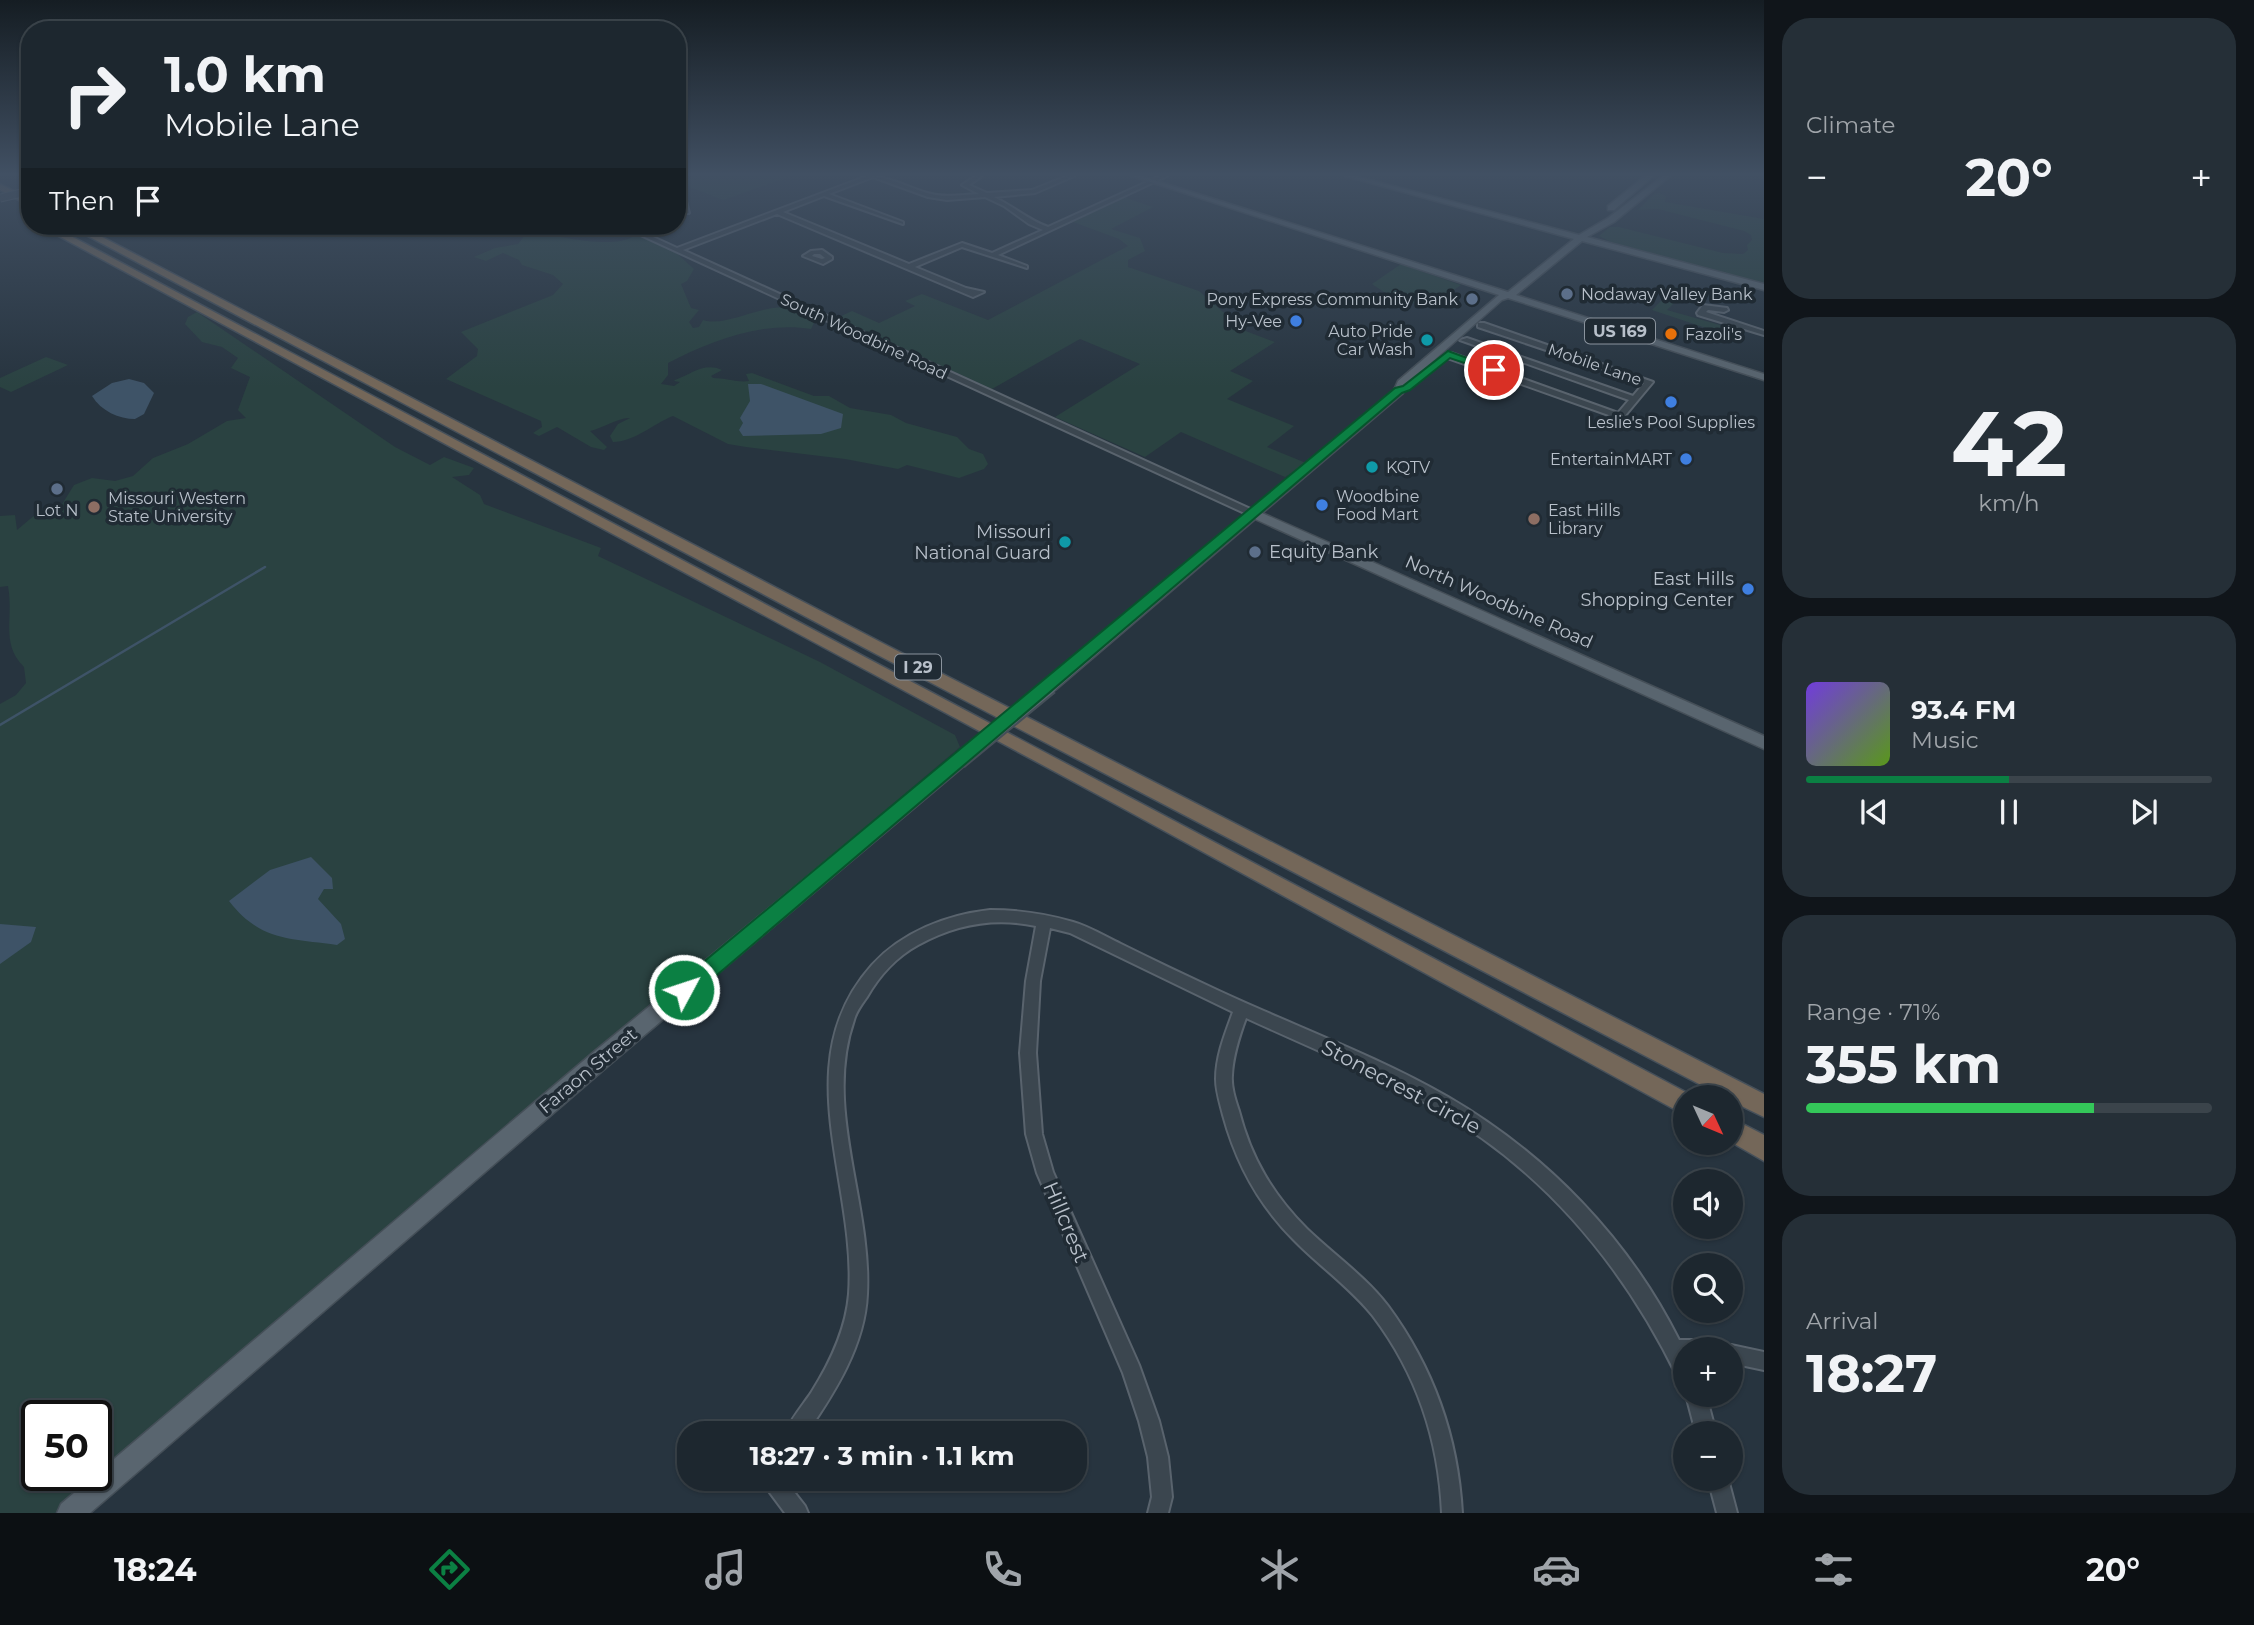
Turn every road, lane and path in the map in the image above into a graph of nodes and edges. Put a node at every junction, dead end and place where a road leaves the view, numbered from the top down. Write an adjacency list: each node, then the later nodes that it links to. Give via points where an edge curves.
1 (84, 247): 36 (highway, I 29)
2 (113, 247): 37 (highway, I 29)
3 (670, 247): 12 (street, South Woodbine Road)
4 (687, 247): 12 (street)
5 (859, 247): 14 (street)
6 (958, 247): 14 (street)
7 (967, 247): 13 (street)
8 (1012, 247): 13 (street)
9 (1359, 247): 16 (main road, US 169)
10 (1570, 247): 17 (main road, Faraon Street)
11 (1612, 247): 18 (main road)
12 (678, 250): 30 (street, South Woodbine Road)
13 (993, 255): 15 (street)
14 (910, 267): 19 (street)
15 (1025, 267)
16 (1476, 285): 17 (main road); 20 (main road, US 169); 21 (main road)
17 (1524, 285): 20 (main road, Faraon Street); 22 (main road)
18 (1764, 288)
19 (965, 290)
20 (1510, 295): 21 (main road, Faraon Street, via 1510,303); 22 (main road, US 169)
21 (1501, 304): 22 (main road); 24 (main road, Faraon Street); 29 (main road, Faraon Street, via 1402,383)
22 (1542, 306): 28 (main road, US 169)
23 (1724, 310): 25 (street, via 1706,307 1701,313)
24 (1481, 325): 26 (main road, Faraon Street); 31 (street, Mobile Lane, via 1649,382)
25 (1764, 333)
26 (1464, 340): 27 (main road, Faraon Street); 31 (street, Mobile Lane)
27 (1448, 355): 29 (main road, Faraon Street); 31 (street, Mobile Lane, via 1620,415)
28 (1764, 377)
29 (1399, 391): 32 (main road, Faraon Street)
30 (989, 394): 32 (street, North Woodbine Road)
31 (1633, 399)
32 (1254, 514): 33 (main road, North Woodbine Road); 46 (main road, Faraon Street, bridge, via 602,1059)
33 (1764, 743)
34 (1044, 920): 35 (street, Stonecrest Circle, via 1073,928); 43 (street, Stonecrest Circle, via 985,915 932,930 882,964 850,1006 835,1060 835,1106 855,1215 858,1298 848,1341 828,1387); 48 (street, Hillcrest, via 1033,981 1028,1053 1034,1134 1045,1173 1149,1421 1162,1497)
35 (1242, 1009): 40 (street, Stonecrest Circle, via 1413,1089 1496,1137 1578,1209 1618,1258); 49 (street, via 1228,1047 1224,1078 1240,1148 1265,1195 1302,1236 1360,1287 1415,1362 1442,1436)
36 (1673, 1098)
37 (1764, 1106)
38 (1743, 1136): 39 (highway)
39 (1764, 1148)
40 (1673, 1346)
41 (1743, 1357): 42 (street)
42 (1764, 1361)
43 (804, 1421)
44 (781, 1491): 47 (street)
45 (1721, 1491): 50 (street)
46 (70, 1513)
47 (798, 1513)
48 (1158, 1513)
49 (1452, 1513)
50 (1727, 1513)

